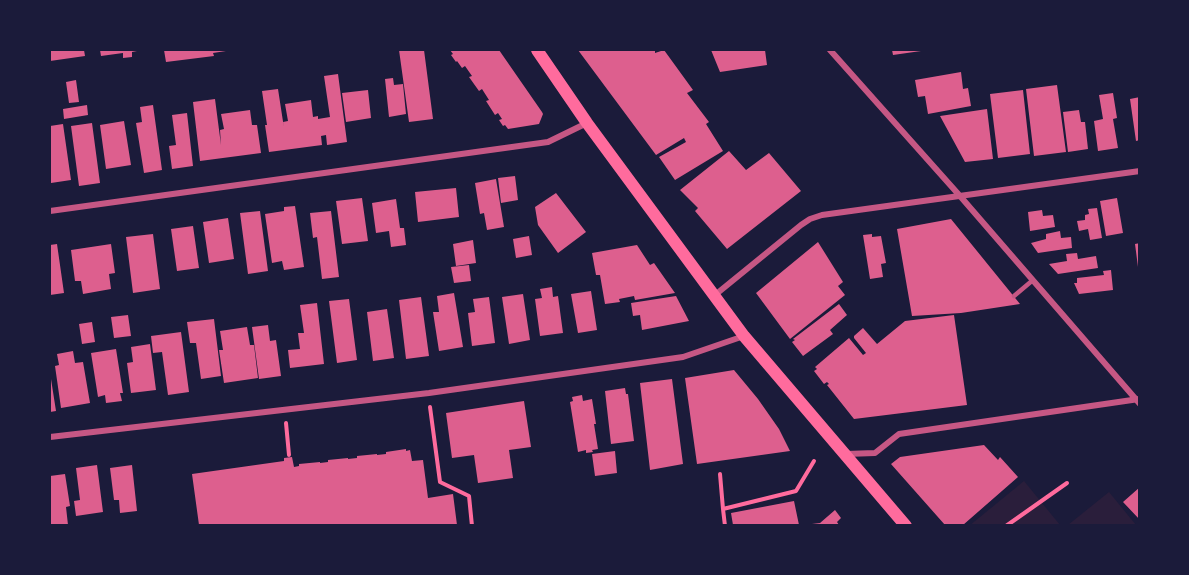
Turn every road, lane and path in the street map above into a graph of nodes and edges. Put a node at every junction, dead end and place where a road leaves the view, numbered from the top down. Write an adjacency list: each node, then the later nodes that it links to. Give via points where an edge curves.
1 (537, 50): 3 (main road)
2 (830, 50): 5 (street)
3 (586, 123): 6 (street, via 548,141); 8 (main road)
4 (1140, 171): 5 (street)
5 (960, 196): 7 (street); 8 (street, via 810,219)
6 (50, 211)
7 (1033, 280): 9 (lane); 12 (street)
8 (715, 295): 10 (main road)
9 (1014, 296)
10 (744, 336): 11 (street, via 682,357); 15 (main road)
11 (429, 393): 14 (street); 21 (path, via 440,482 469,496)
12 (1138, 401): 15 (street, via 899,434 875,453)
13 (286, 423): 16 (path)
14 (50, 437)
15 (845, 454): 23 (main road)
16 (289, 455)
17 (814, 461): 20 (path, via 796,491)
18 (720, 474): 20 (path)
19 (1067, 483): 24 (path)
20 (723, 509): 22 (path)
21 (472, 525)
22 (725, 525)
23 (906, 525)
24 (1006, 525)

